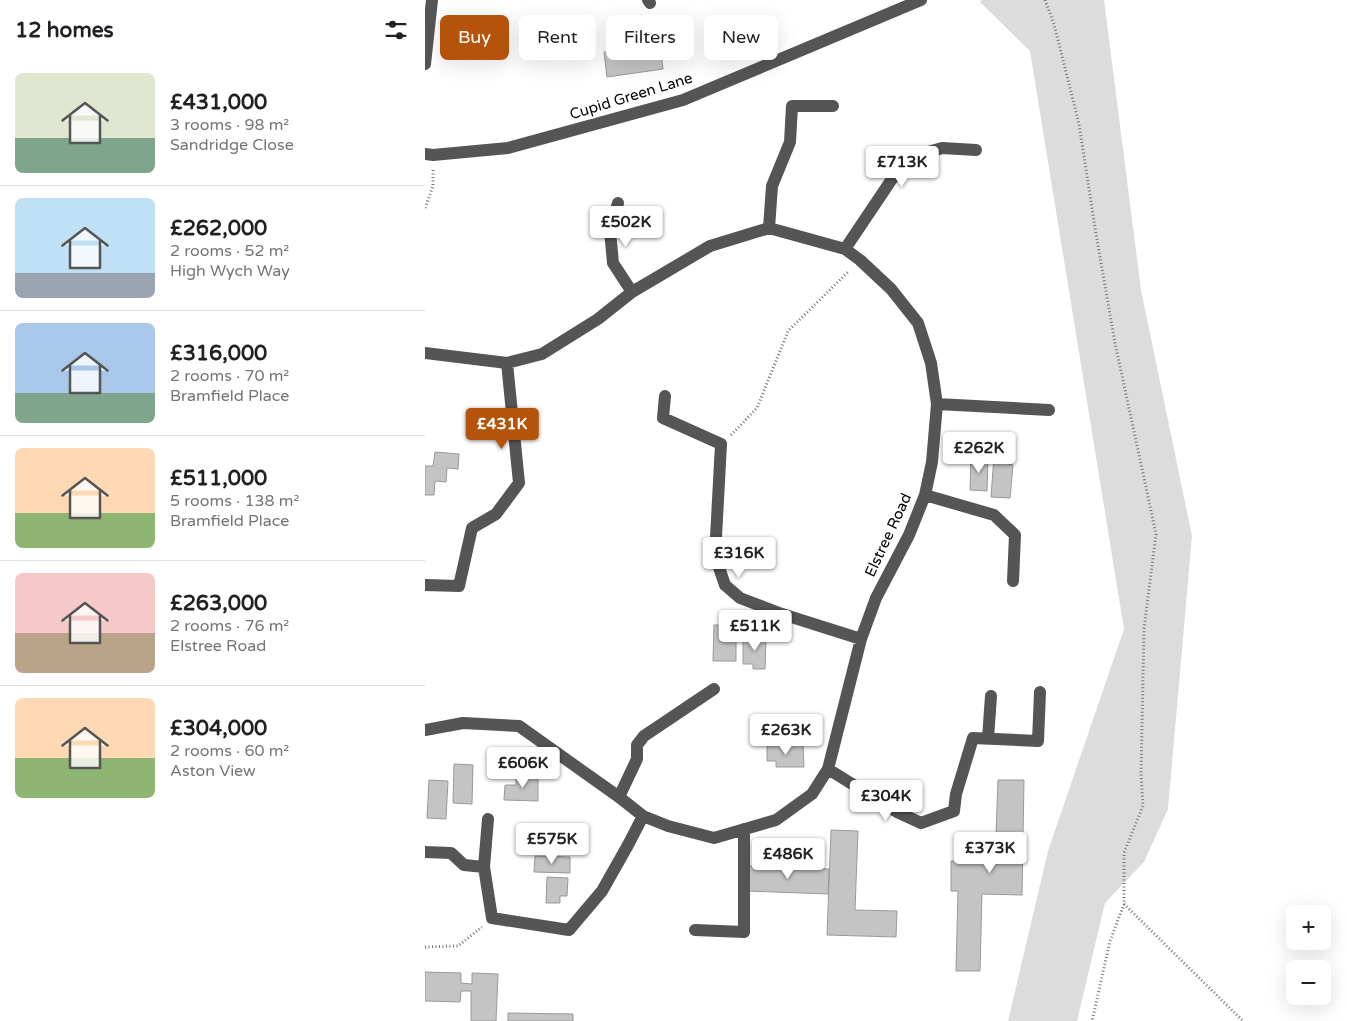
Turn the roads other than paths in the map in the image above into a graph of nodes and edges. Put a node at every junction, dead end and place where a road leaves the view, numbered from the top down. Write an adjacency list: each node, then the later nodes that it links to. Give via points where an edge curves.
1 (432, 0): 3 (street)
2 (921, 0): 6 (street, Cupid Green Lane, via 683,100 508,148)
3 (425, 64)
4 (833, 106): 8 (street, via 791,106 790,142 772,186)
5 (976, 150): 9 (street, via 942,148 915,156 896,173)
6 (429, 155)
7 (618, 203): 10 (street, via 610,231 613,264)
8 (769, 228): 9 (street, Elstree Road); 10 (street, via 710,246)
9 (845, 249): 14 (street, Elstree Road, via 891,289 917,323 931,363)
10 (632, 292): 12 (street, via 598,319 542,354)
11 (425, 353): 12 (street)
12 (507, 363): 18 (street, via 519,483 495,514 472,528 459,586)
13 (665, 396): 19 (street, via 663,418 721,444 715,556 725,585 739,598)
14 (937, 404): 15 (street); 16 (street, Elstree Road, via 932,462)
15 (1049, 410)
16 (925, 495): 17 (street, via 994,516 1015,535); 19 (street, Elstree Road, via 909,535 876,598)
17 (1013, 581)
18 (425, 585)
19 (861, 639): 25 (street, Elstree Road)
20 (714, 689): 26 (street, via 644,736 637,745 637,758)
21 (1040, 692): 24 (street, via 1038,741)
22 (991, 696): 24 (street)
23 (425, 730): 26 (street, Elstree Road, via 463,723 519,726)
24 (988, 738): 25 (street, via 973,738 954,811 921,823 897,812)
25 (829, 768): 29 (street, Elstree Road, via 812,794 776,820)
26 (619, 796): 27 (street, Elstree Road)
27 (643, 816): 29 (street, Elstree Road, via 714,838); 31 (street, via 602,891 569,930 492,918)
28 (488, 819): 31 (street)
29 (744, 829): 32 (street, via 744,932)
30 (425, 852): 31 (street, via 451,853 464,865)
31 (484, 867)
32 (695, 930)

